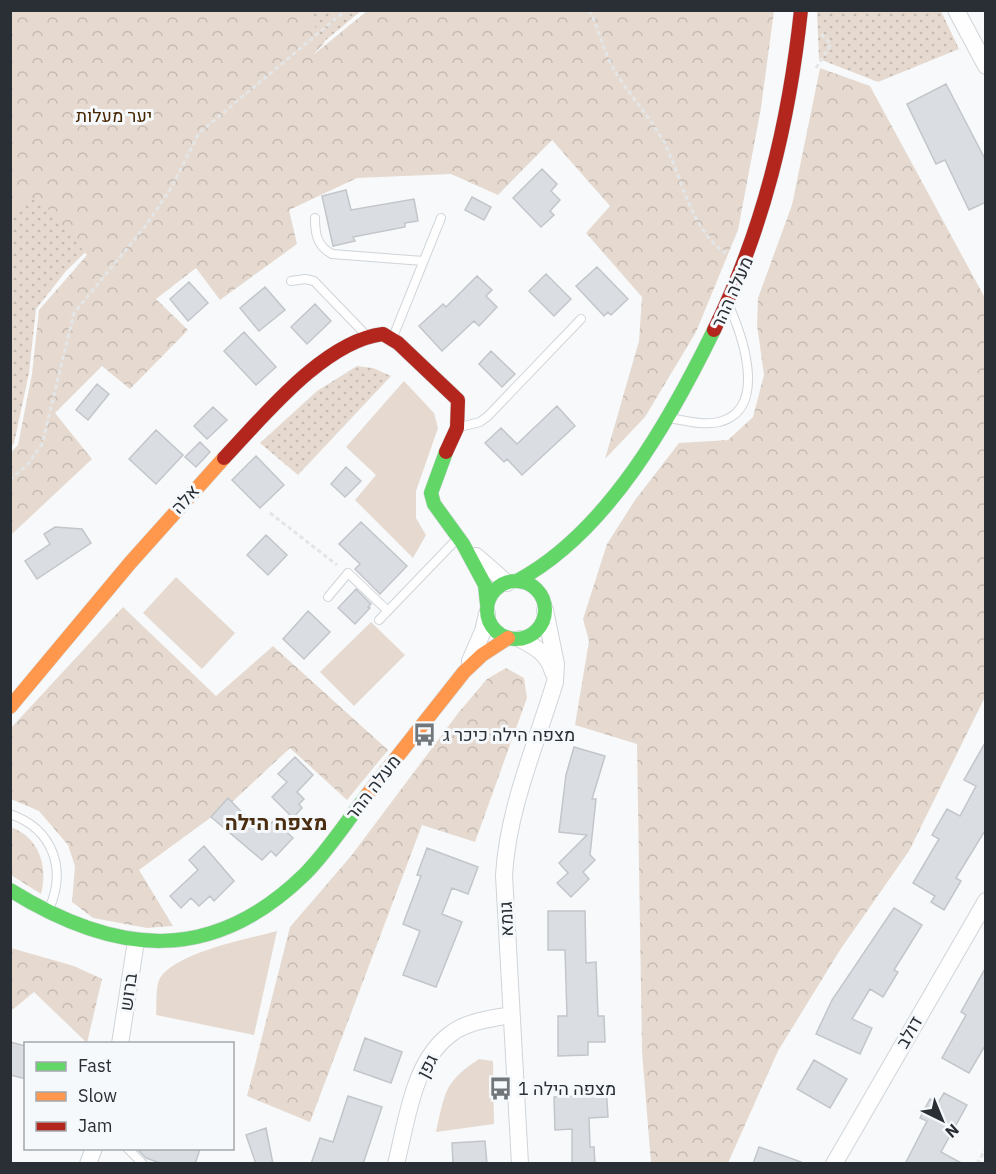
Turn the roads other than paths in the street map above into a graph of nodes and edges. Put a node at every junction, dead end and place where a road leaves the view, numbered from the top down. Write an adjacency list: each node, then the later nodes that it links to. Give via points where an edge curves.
1 (801, 10): 8 (street, מעלה ההר, via 793,88 781,144 767,198)
2 (956, 10): 3 (street)
3 (986, 66)
4 (315, 218): 6 (lane, via 315,234 322,249 332,254)
5 (441, 218): 6 (lane)
6 (423, 261): 11 (lane)
7 (291, 281): 10 (lane, via 314,281)
8 (729, 304): 12 (street, מעלה ההר); 12 (lane, via 745,347 748,387 742,403 732,417 717,423)
9 (581, 319): 13 (lane, via 488,416)
10 (368, 337): 11 (street, via 383,334); 25 (street, אלה, via 349,345 288,394 215,466)
11 (392, 339): 13 (street, via 458,400)
12 (667, 418): 14 (street, מעלה ההר, via 622,483)
13 (457, 428): 15 (street, via 431,493 434,504)
14 (577, 537): 16 (street, מעלה ההר, via 546,565); 18 (street, מעלה ההר, via 551,579)
15 (461, 541): 16 (street); 19 (street, via 485,585); 20 (lane)
16 (512, 582): 18 (street, via 527,584); 19 (street, via 491,595)
17 (328, 597): 20 (lane, via 348,573)
18 (544, 605): 22 (street, via 537,630); 24 (street, via 556,664)
19 (487, 609): 22 (street, via 492,627); 23 (street, מעלה ההר, via 477,649)
20 (388, 611): 21 (lane)
21 (379, 620)
22 (514, 639): 23 (street, מעלה ההר, via 482,655); 24 (street, via 536,647 548,658)
23 (464, 672): 30 (street, מעלה ההר, via 307,872 288,890 223,927 168,941)
24 (555, 682): 31 (street, גומא, via 506,843)
25 (10, 707)
26 (10, 814): 29 (lane, via 35,829 54,854 58,868 56,886)
27 (10, 890): 29 (street, מעלה ההר)
28 (986, 901): 39 (street, דולב)
29 (47, 912): 30 (street, מעלה ההר, via 99,933)
30 (136, 940): 32 (street, ברוש)
31 (510, 1014): 37 (street, גפן, via 452,1032 436,1049 419,1077); 38 (street, גומא)
32 (120, 1042)
33 (94, 1150): 35 (street)
34 (128, 1150): 36 (lane)
35 (88, 1164)
36 (142, 1164)
37 (396, 1164)
38 (520, 1164)
39 (834, 1164)

